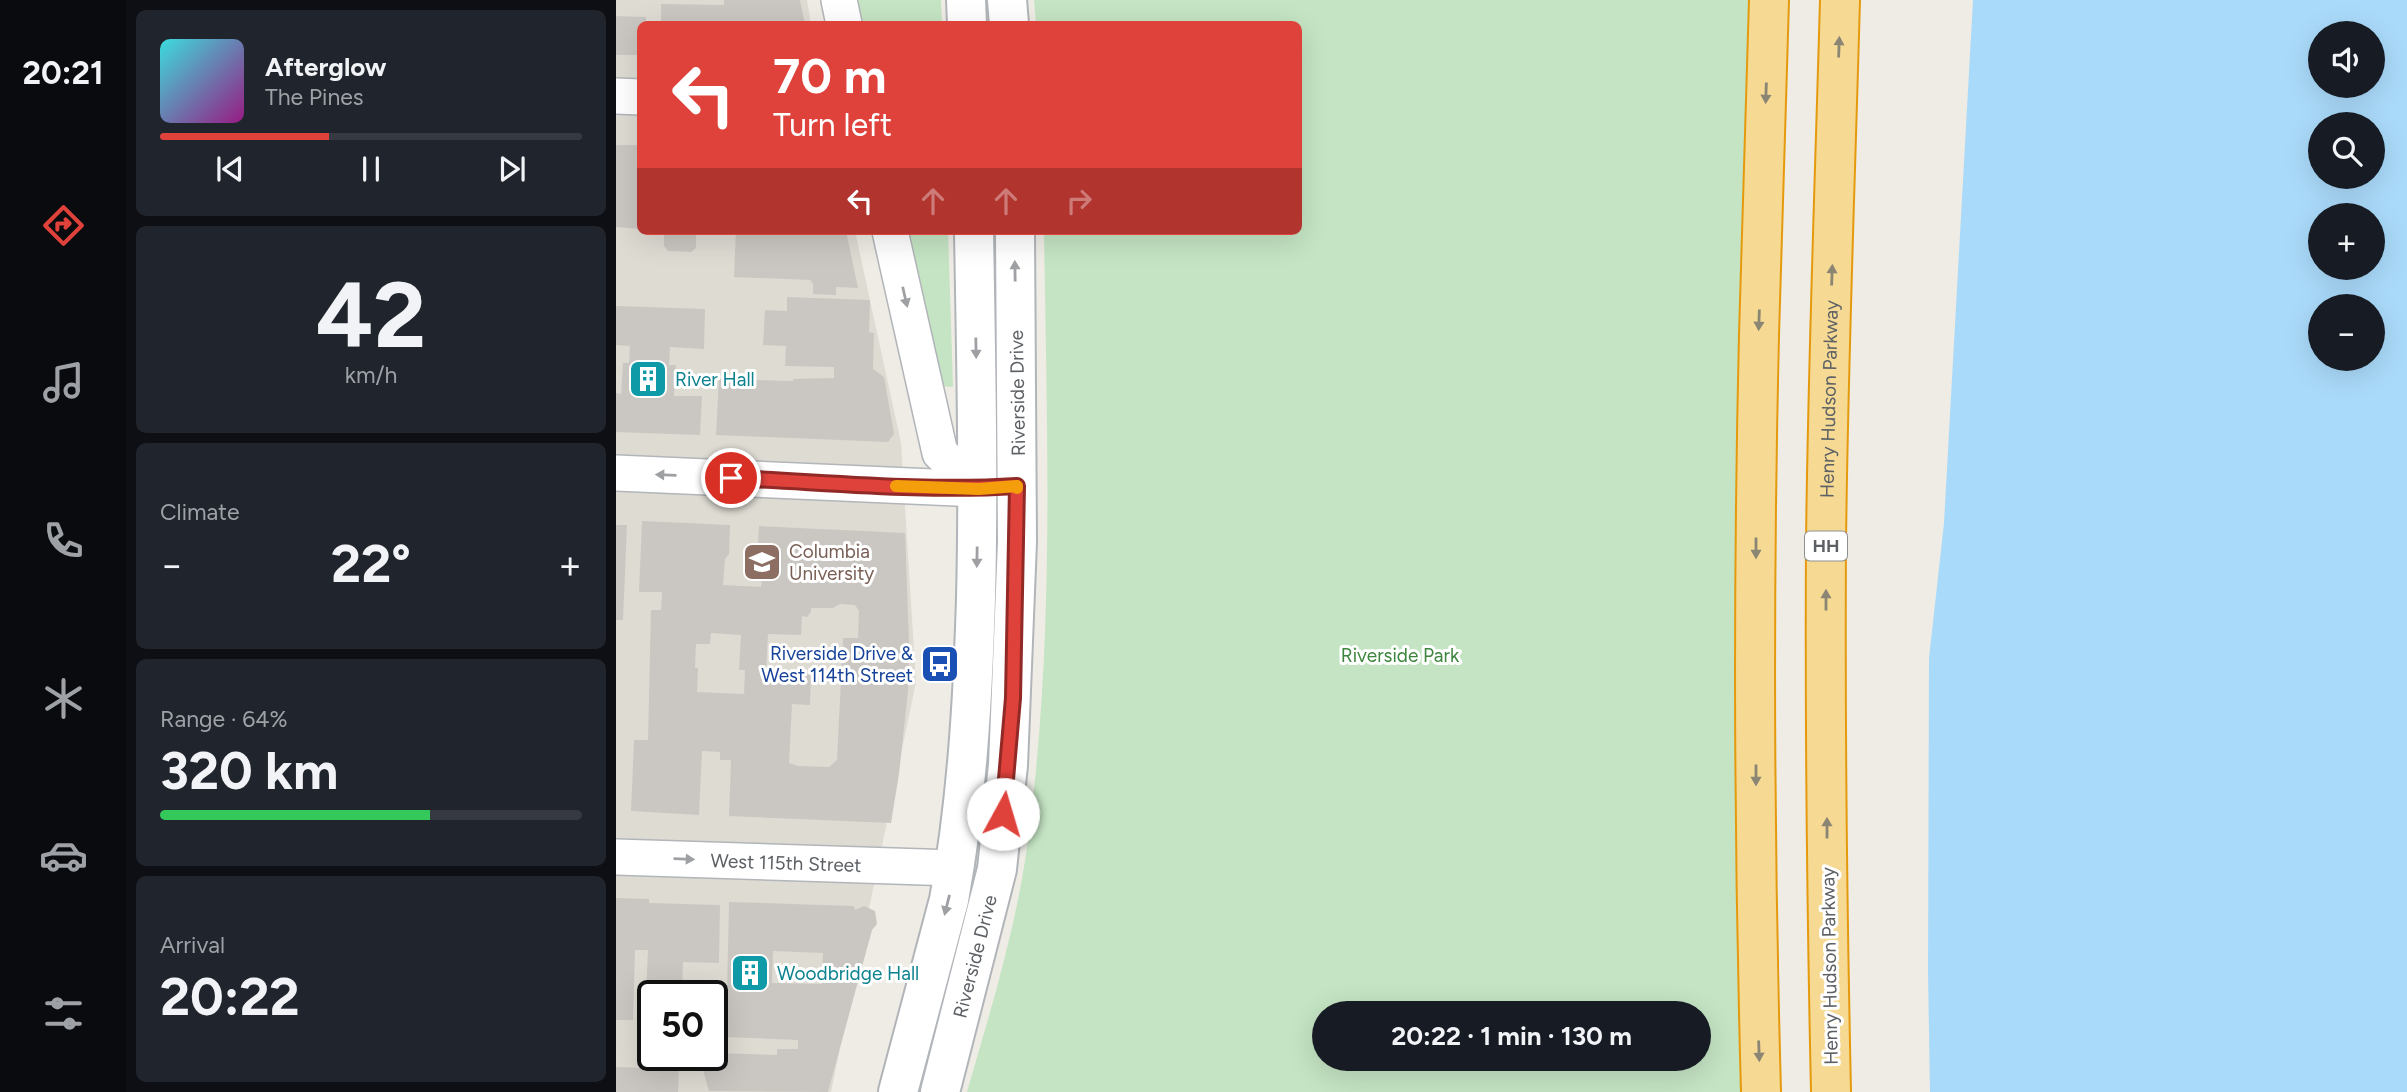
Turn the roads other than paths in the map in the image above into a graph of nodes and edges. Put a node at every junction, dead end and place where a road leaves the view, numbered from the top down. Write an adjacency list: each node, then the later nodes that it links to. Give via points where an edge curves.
1 (839, 0): 6 (street)
2 (966, 0): 7 (main road)
3 (1007, 0): 8 (main road)
4 (1769, 0): 22 (highway, one-way to 22, via 1756,526)
5 (1840, 0): 23 (highway, Henry Hudson Parkway / HH, one-way to 5, via 1826,543)
6 (843, 21)
7 (967, 21)
8 (1009, 21)
9 (616, 96): 10 (street)
10 (637, 97)
11 (891, 235): 16 (street, one-way to 16, via 940,453)
12 (974, 235): 16 (main road, Riverside Drive, one-way to 16)
13 (1015, 235): 15 (main road, Riverside Drive, one-way to 13)
14 (616, 473): 16 (street, one-way to 14)
15 (1017, 486): 16 (main road); 19 (main road, Riverside Drive, via 1013,698)
16 (979, 489): 18 (main road, Riverside Drive, one-way to 18, via 974,673)
17 (616, 857): 18 (street, West 115th Street, one-way to 18)
18 (955, 868): 19 (main road); 20 (main road, Riverside Drive, one-way to 20)
19 (997, 869): 21 (main road, Riverside Drive)
20 (898, 1092)
21 (940, 1092)
22 (1760, 1092)
23 (1831, 1092)

